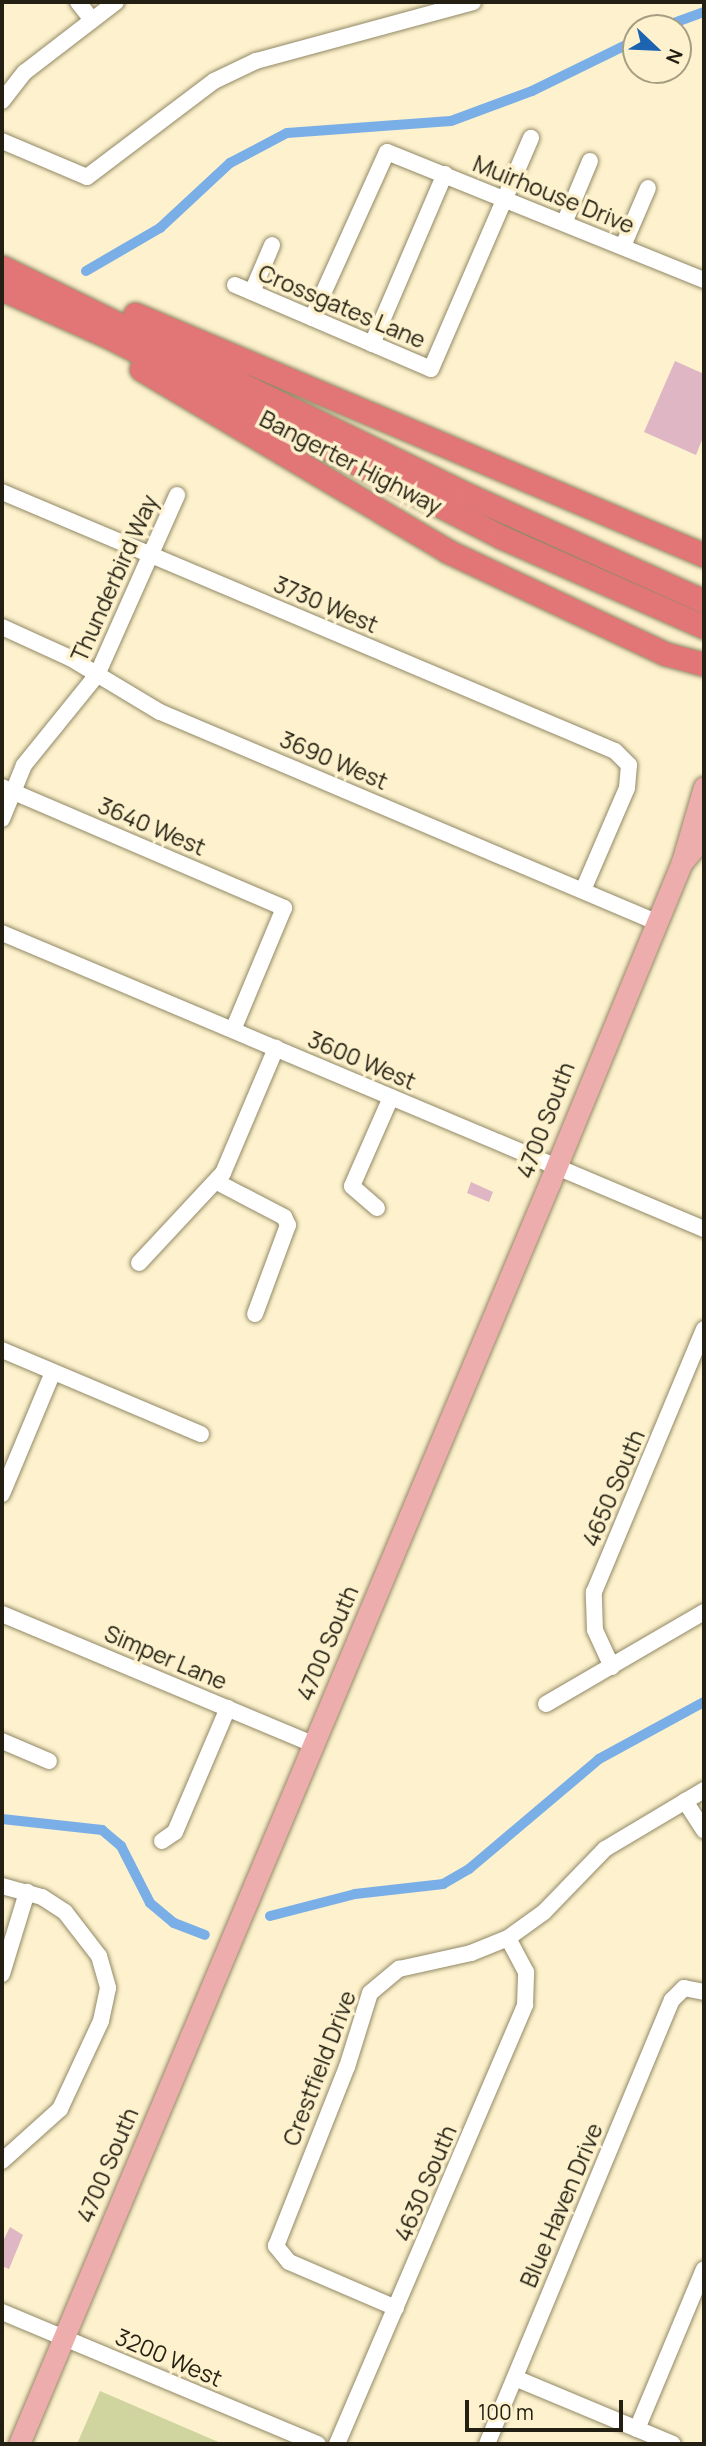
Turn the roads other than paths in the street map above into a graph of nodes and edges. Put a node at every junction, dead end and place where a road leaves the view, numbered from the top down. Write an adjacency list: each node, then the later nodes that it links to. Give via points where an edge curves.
1 (78, 2): 4 (street)
2 (116, 2): 4 (street)
3 (473, 2): 7 (street, via 256,61 224,76 87,177)
4 (92, 20): 5 (street, via 25,72)
5 (2, 101)
6 (531, 138): 11 (street)
7 (2, 141)
8 (590, 161): 12 (street)
9 (445, 174): 11 (street, Muirhouse Drive); 22 (street, Muirhouse Drive, via 387,152); 23 (street)
10 (648, 188): 14 (street)
11 (505, 200): 12 (street, Muirhouse Drive); 23 (street, Crossgates Lane, via 431,369)
12 (565, 221): 14 (street, Muirhouse Drive)
13 (272, 245): 20 (street)
14 (623, 246): 17 (street, Muirhouse Drive)
15 (2, 267): 16 (highway, Bangerter Highway)
16 (29, 279): 26 (highway, via 210,342); 28 (highway, Bangerter Highway, via 470,496)
17 (704, 280)
18 (235, 285): 20 (street, Crossgates Lane)
19 (2, 289): 21 (highway, Bangerter Highway)
20 (252, 292): 22 (street, Crossgates Lane)
21 (57, 313): 30 (highway, Bangerter Highway, via 478,526); 31 (highway, via 220,419 409,530)
22 (312, 318): 23 (street, Crossgates Lane)
23 (372, 344)
24 (2, 492): 27 (street, 3730 West)
25 (177, 495): 27 (street, Thunderbird Way)
26 (700, 552)
27 (152, 555): 33 (street, Thunderbird Way); 40 (street, 3730 West, via 615,751 629,765 627,788)
28 (704, 601)
29 (2, 627): 33 (street, 3690 West)
30 (704, 627)
31 (666, 654): 32 (highway); 34 (highway)
32 (704, 664)
33 (97, 675): 36 (street, Thunderbird Way, via 39,743); 40 (street, 3690 West, via 160,712)
34 (704, 681)
35 (704, 787): 39 (main road, 4700 South)
36 (8, 789): 37 (street, Thunderbird Way); 43 (street, 3640 West, via 284,908)
37 (2, 819)
38 (704, 837): 39 (main road, 4700 South)
39 (682, 862): 41 (main road, 4700 South)
40 (583, 890): 41 (street, 3690 West)
41 (656, 922): 46 (main road, 4700 South)
42 (2, 933): 43 (street, 3600 West)
43 (233, 1030): 44 (street, 3600 West)
44 (276, 1048): 45 (street, 3600 West); 47 (street)
45 (391, 1097): 46 (street, 3600 West); 48 (street, via 352,1186)
46 (552, 1165): 49 (street, 3600 West); 63 (main road, 4700 South)
47 (216, 1182): 50 (street); 51 (street, via 284,1217 288,1225)
48 (377, 1208)
49 (704, 1229)
50 (139, 1263)
51 (255, 1314)
52 (704, 1329): 59 (street, 4650 South, via 594,1592 595,1630)
53 (2, 1350): 54 (street)
54 (53, 1372): 55 (street); 56 (street)
55 (201, 1434)
56 (3, 1489)
57 (704, 1612): 59 (street)
58 (2, 1614): 61 (street, Simper Lane)
59 (612, 1667): 60 (street)
60 (546, 1704)
61 (228, 1708): 63 (street, Simper Lane); 68 (street, via 174,1832)
62 (2, 1741): 64 (street)
63 (313, 1744): 78 (main road, 4700 South)
64 (49, 1761)
65 (704, 1790): 66 (street, Crestfield Drive)
66 (685, 1801): 67 (street); 71 (street, Crestfield Drive, via 604,1849 544,1912)
67 (704, 1830)
68 (162, 1841)
69 (2, 1886): 70 (street)
70 (27, 1892): 72 (street); 74 (street, via 55,1904 74,1921 103,1964 108,1988 101,2021 60,2109)
71 (508, 1938): 76 (street, 4630 South, via 526,1972 525,2005); 76 (street, Crestfield Drive, via 471,1953 399,1969 374,1987 345,2074 277,2233 277,2252 284,2260)
72 (2, 1974)
73 (704, 1992): 79 (street, Blue Haven Drive, via 684,1988 672,2000)
74 (2, 2161)
75 (704, 2269): 80 (street)
76 (396, 2308): 83 (street, 4630 South)
77 (2, 2312): 78 (street, 3200 West)
78 (64, 2337): 81 (main road, 4700 South); 82 (street, 3200 West)
79 (515, 2378): 80 (street); 84 (street, Blue Haven Drive)
80 (637, 2429): 85 (street)
81 (19, 2444)
82 (318, 2444)
83 (337, 2444)
84 (487, 2444)
85 (673, 2444)

